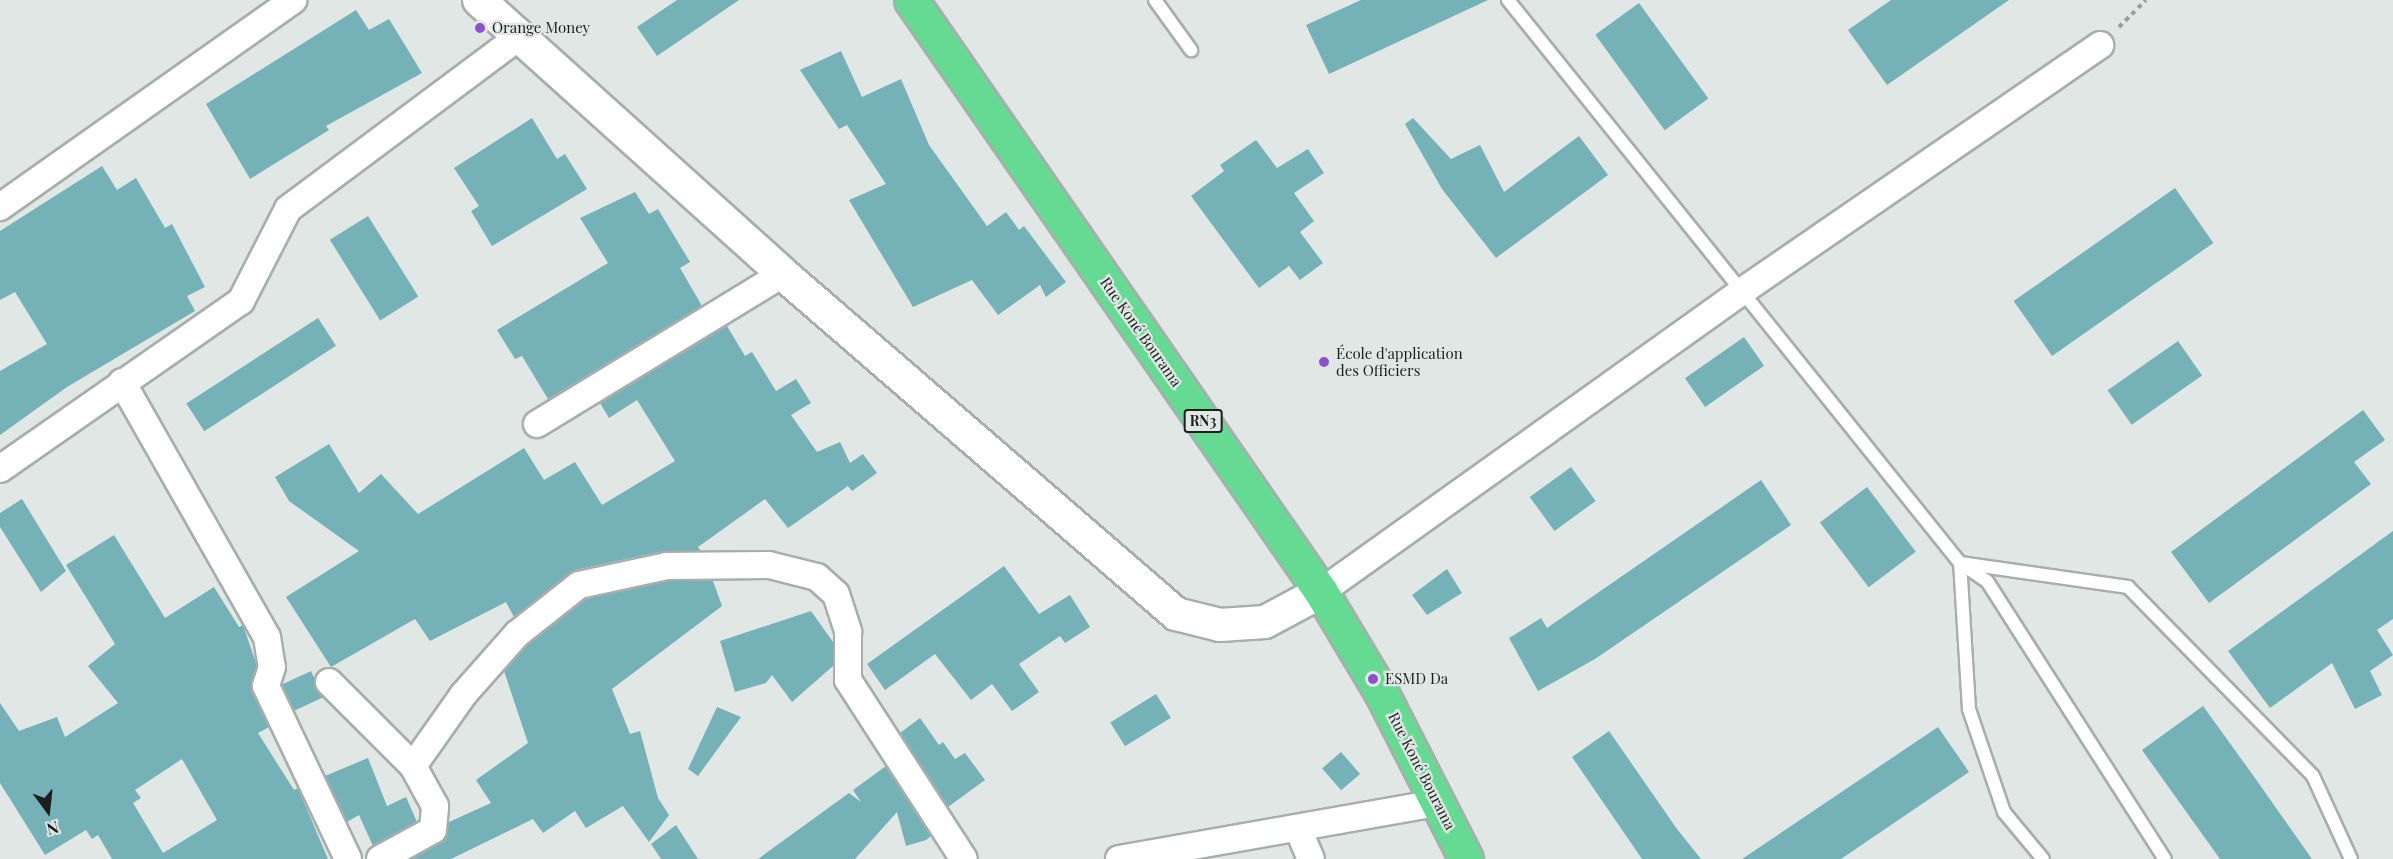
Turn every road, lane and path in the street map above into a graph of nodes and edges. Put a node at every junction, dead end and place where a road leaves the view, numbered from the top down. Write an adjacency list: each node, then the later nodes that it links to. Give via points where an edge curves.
1 (293, 0): 10 (street)
2 (479, 0): 7 (street)
3 (911, 0): 17 (highway, Rue Koné Bourama / RN3)
4 (1155, 0): 9 (lane)
5 (1508, 0): 12 (lane)
6 (2146, 0): 8 (path)
7 (520, 36): 11 (street); 13 (street, via 288,209 241,301)
8 (2100, 45): 12 (street)
9 (1191, 50)
10 (0, 207)
11 (783, 274): 14 (street); 17 (street, via 1176,614 1220,625 1265,622)
12 (1741, 292): 16 (lane); 17 (street)
13 (122, 382): 15 (street); 23 (street, via 267,638 272,667 266,686)
14 (537, 424)
15 (0, 469)
16 (1960, 563): 22 (lane, via 1969,709 2004,812); 29 (lane, via 1987,581); 30 (lane, via 2128,587 2313,776)
17 (1321, 592): 20 (highway, Rue Koné Bourama / RN3, via 1382,694)
18 (329, 682): 19 (street)
19 (412, 766): 24 (street, via 437,819 433,830); 25 (street, via 463,695 517,634 579,585 668,566 769,565 817,578 836,594 848,632 848,680)
20 (1438, 803): 21 (street); 28 (highway, Rue Koné Bourama / RN3)
21 (1299, 831): 26 (street); 27 (street)
22 (2040, 858)
23 (348, 859)
24 (380, 859)
25 (964, 859)
26 (1119, 859)
27 (1311, 859)
28 (1466, 859)
29 (2165, 859)
30 (2351, 859)

